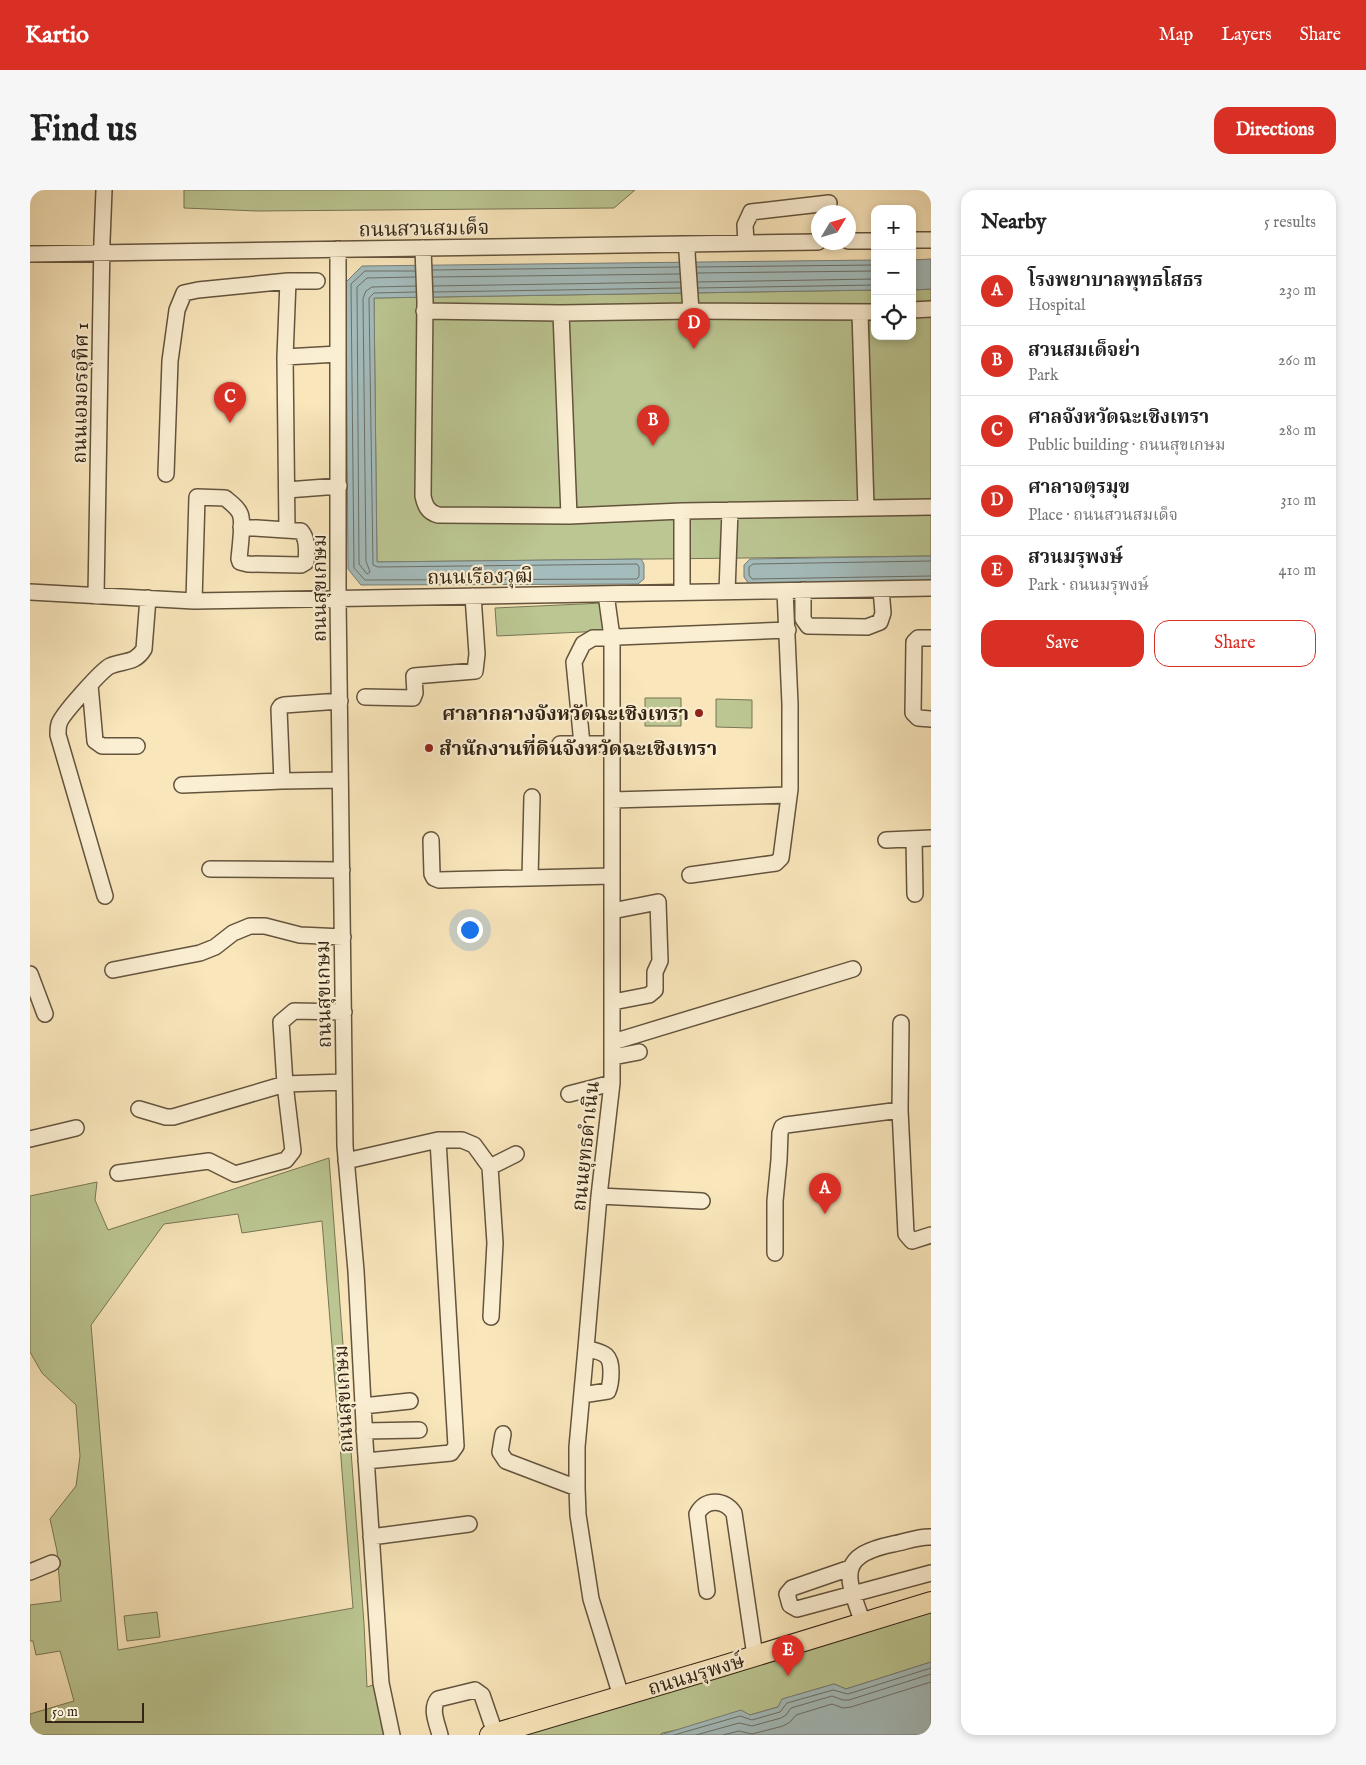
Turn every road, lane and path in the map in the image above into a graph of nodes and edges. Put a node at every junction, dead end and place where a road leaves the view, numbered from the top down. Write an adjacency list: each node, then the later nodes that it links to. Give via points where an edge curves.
1 (104, 190): 11 (street, ถนนเอมอรอุทิศ 1)
2 (828, 203): 8 (street, via 751,212 744,225)
3 (916, 240): 4 (street)
4 (931, 240)
5 (856, 241): 6 (street)
6 (871, 241)
7 (811, 242): 8 (street, ถนนสวนสมเด็จ)
8 (746, 243): 10 (street, ถนนสวนสมเด็จ)
9 (338, 249): 11 (street, ถนนสวนสมเด็จ); 13 (street, ถนนสวนสมเด็จ); 22 (street, ถนนสุขเกษม)
10 (688, 249): 13 (street, ถนนสวนสมเด็จ); 16 (street)
11 (102, 253): 12 (street, ถนนสวนสมเด็จ); 42 (street, ถนนเอมอรอุทิศ 1)
12 (30, 254)
13 (423, 254): 17 (street)
14 (288, 281): 15 (street); 23 (street); 24 (street, via 184,293 177,310 170,361)
15 (317, 281)
16 (690, 304): 20 (street); 21 (street)
17 (425, 306): 21 (street); 31 (street, via 423,496 428,510 438,515)
18 (931, 309): 19 (street)
19 (916, 310)
20 (867, 312): 28 (street)
21 (561, 314): 31 (street)
22 (338, 354): 23 (street); 25 (street, ถนนสุขเกษม)
23 (285, 357): 26 (street)
24 (166, 474)
25 (339, 486): 26 (street); 45 (street, ถนนสุขเกษม)
26 (287, 490): 33 (street)
27 (931, 507): 28 (street)
28 (866, 508): 29 (street)
29 (730, 510): 30 (street); 40 (street)
30 (682, 511): 31 (street); 39 (street)
31 (570, 516)
32 (241, 527): 33 (street); 33 (street, via 240,562 301,565 306,562 304,535 301,531); 46 (street, via 242,516 225,498 197,497)
33 (288, 530)
34 (931, 588): 35 (street, ถนนเรืองวุฒิ)
35 (881, 589): 36 (street, ถนนเรืองวุฒิ); 36 (street, via 883,613 880,622 867,627 808,626 803,619)
36 (803, 590): 37 (street, ถนนเรืองวุฒิ)
37 (785, 591): 40 (street, ถนนเรืองวุฒิ); 47 (street)
38 (30, 592): 42 (street, ถนนเรืองวุฒิ)
39 (682, 592): 40 (street, ถนนเรืองวุฒิ); 41 (street, ถนนเรืองวุฒิ)
40 (727, 592)
41 (606, 594): 43 (street, ถนนเรืองวุฒิ); 48 (street, ถนนยุทธดำเนิน)
42 (96, 596): 44 (street, ถนนเรืองวุฒิ)
43 (473, 596): 45 (street, ถนนเรืองวุฒิ); 51 (street, via 475,671 414,676 413,698)
44 (148, 598): 46 (street, ถนนเรืองวุฒิ); 50 (street, via 144,649 136,659 109,666)
45 (338, 598): 46 (street, ถนนเรืองวุฒิ); 52 (street, ถนนสุขเกษม)
46 (194, 600)
47 (788, 630): 48 (street); 61 (street)
48 (612, 637): 55 (street, via 593,638 583,644 574,662); 56 (street, ถนนยุทธดำเนิน)
49 (931, 638): 53 (street, via 918,638 914,642 914,713 918,718)
50 (90, 685): 57 (street, via 95,741 102,746); 74 (street, via 66,711 58,724 58,735)
51 (365, 697)
52 (340, 701): 58 (street, ถนนสุขเกษม); 59 (street, via 281,706)
53 (931, 719)
54 (560, 744): 55 (street)
55 (582, 744): 56 (street)
56 (612, 744): 63 (street, ถนนยุทธดำเนิน)
57 (137, 746)
58 (340, 780): 59 (street); 69 (street, ถนนสุขเกษม)
59 (282, 781): 60 (street)
60 (182, 785)
61 (789, 795): 63 (street); 70 (street, via 782,850 776,863)
62 (532, 797): 72 (street)
63 (612, 800): 71 (street, ถนนยุทธดำเนิน)
64 (931, 838): 65 (street)
65 (914, 839): 67 (street); 73 (street)
66 (431, 840): 72 (street, via 432,874 438,880)
67 (886, 840)
68 (210, 868): 69 (street)
69 (342, 870): 76 (street, ถนนสุขเกษม)
70 (690, 875)
71 (612, 876): 72 (street); 75 (street, ถนนยุทธดำเนิน)
72 (530, 878)
73 (915, 894)
74 (105, 896)
75 (612, 911): 80 (street, ถนนยุทธดำเนิน); 80 (street, via 658,902 660,961 653,992)
76 (343, 938): 78 (street, via 300,935 250,926 233,933 215,948 200,953); 81 (street, ถนนสุขเกษม)
77 (853, 969): 84 (street)
78 (113, 970)
79 (30, 975): 82 (street)
80 (613, 1002): 84 (street, ถนนยุทธดำเนิน)
81 (344, 1012): 87 (street, ถนนสุขเกษม); 89 (street, via 294,1011 281,1022)
82 (45, 1014)
83 (901, 1023): 92 (street)
84 (613, 1042): 86 (street, ถนนยุทธดำเนิน)
85 (639, 1052): 86 (street)
86 (613, 1057): 88 (street, ถนนยุทธดำเนิน)
87 (344, 1082): 89 (street); 97 (street, ถนนสุขเกษม)
88 (612, 1083): 90 (street); 100 (street, ถนนยุทธดำเนิน)
89 (285, 1084): 91 (street, via 173,1117); 99 (street, via 294,1150 286,1160 235,1174 209,1161)
90 (570, 1094)
91 (140, 1109)
92 (900, 1110): 102 (street, via 906,1234 912,1240); 103 (street, via 782,1127 775,1201)
93 (76, 1128): 94 (street)
94 (30, 1139)
95 (438, 1140): 97 (street); 98 (street, via 462,1140 474,1145); 112 (street, via 456,1446 451,1452)
96 (516, 1154): 98 (street)
97 (346, 1161): 108 (street, ถนนสุขเกษม)
98 (490, 1167): 104 (street, via 495,1243)
99 (118, 1173)
100 (599, 1196): 101 (street); 105 (street, ถนนยุทธดำเนิน)
101 (702, 1201)
102 (931, 1236)
103 (775, 1253)
104 (490, 1317)
105 (586, 1348): 106 (street, ถนนยุทธดำเนิน); 106 (street, via 609,1358 611,1383 608,1391)
106 (582, 1395): 113 (street, ถนนยุทธดำเนิน)
107 (410, 1401): 108 (street)
108 (363, 1406): 110 (street, ถนนสุขเกษม)
109 (420, 1430): 110 (street)
110 (364, 1432): 112 (street, ถนนสุขเกษม)
111 (503, 1434): 113 (street, via 500,1452 506,1462)
112 (366, 1461): 115 (street, ถนนสุขเกษม)
113 (577, 1488): 126 (street, ถนนยุทธดำเนิน, via 591,1599)
114 (469, 1524): 115 (street)
115 (371, 1537): 128 (street, ถนนสุขเกษม, via 381,1683)
116 (931, 1537): 118 (street, via 871,1549 857,1558)
117 (52, 1564): 119 (street)
118 (850, 1568): 122 (street); 122 (street, via 792,1588 787,1594 790,1605 797,1609)
119 (30, 1572)
120 (931, 1573): 122 (street)
121 (707, 1591): 125 (street, via 697,1514 708,1503 722,1503 734,1513)
122 (852, 1594): 124 (street)
123 (931, 1602): 124 (main road, ถนนมรุพงษ์)
124 (863, 1623): 125 (main road, ถนนมรุพงษ์)
125 (755, 1656): 126 (main road, ถนนมรุพงษ์)
126 (621, 1696): 127 (main road, ถนนมรุพงษ์)
127 (493, 1734): 129 (street, via 482,1695 475,1690 438,1699 434,1709)
128 (392, 1735)
129 (440, 1735)

